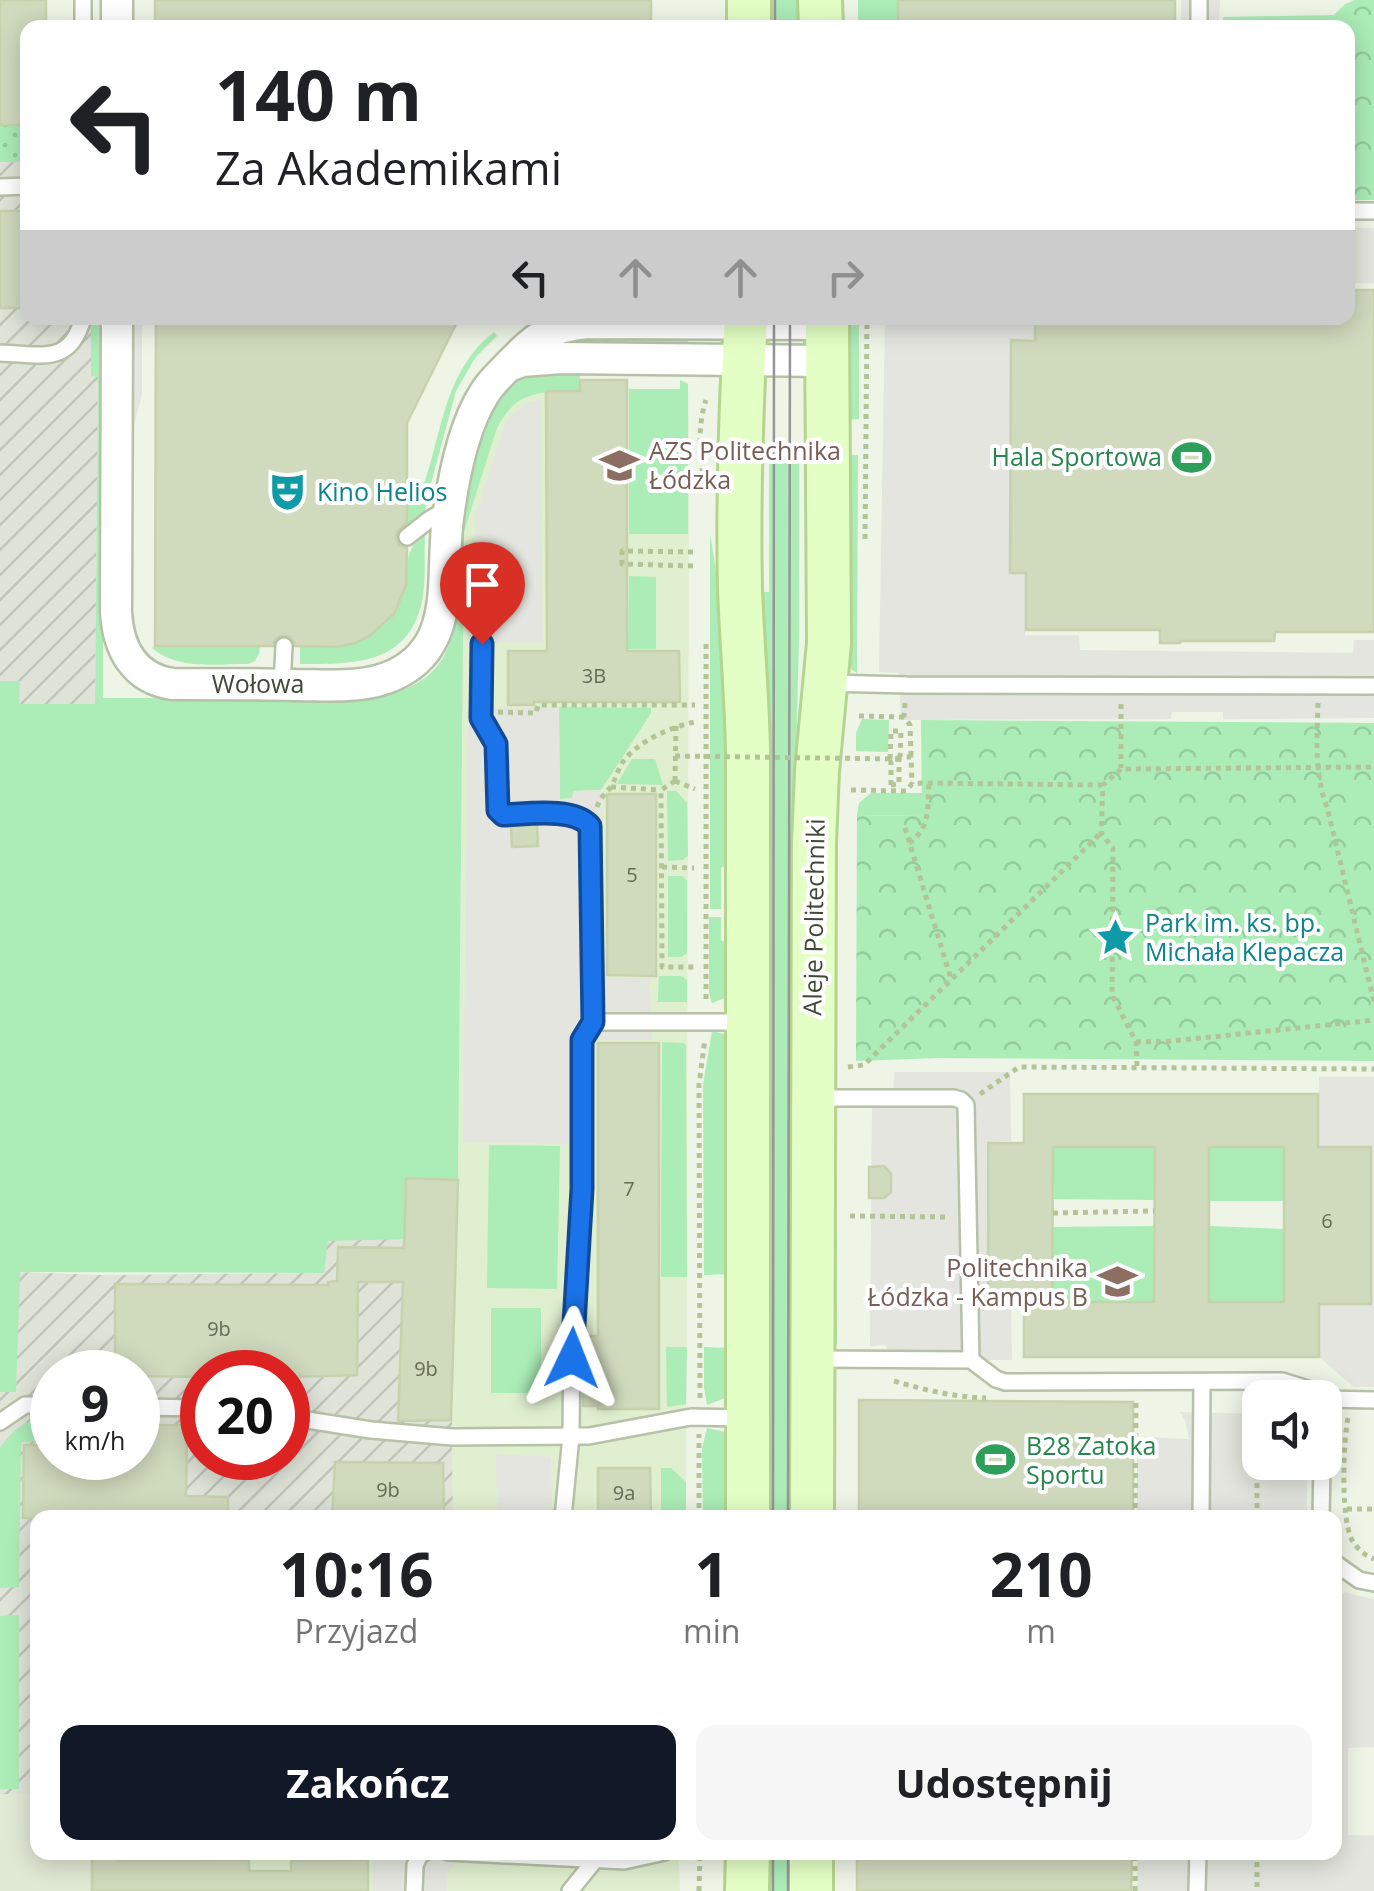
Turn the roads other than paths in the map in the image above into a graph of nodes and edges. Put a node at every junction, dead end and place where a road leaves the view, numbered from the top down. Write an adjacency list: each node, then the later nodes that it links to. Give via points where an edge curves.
1 (81, 325): 5 (lane, via 73,344 59,354)
2 (117, 325): 12 (street, Wołowa, via 120,643 140,671 162,682)
3 (837, 330): 4 (street, Wołowa); 11 (main road, Aleje Politechniki, via 847,425)
4 (736, 340): 6 (street, Wołowa); 6 (street, Wołowa, via 564,325 534,341); 15 (main road, via 721,426 740,588)
5 (0, 353)
6 (509, 366): 7 (street, Wołowa, via 474,413)
7 (450, 508): 8 (lane); 12 (street, Wołowa, via 442,615 420,656 379,680)
8 (407, 537)
9 (482, 644): 14 (lane, via 481,718 496,744 500,812 569,814 590,826)
10 (284, 646): 12 (lane)
11 (826, 683): 13 (lane); 16 (main road, Aleje Politechniki, via 814,842)
12 (282, 684)
13 (1374, 686)
14 (593, 1022): 15 (lane); 27 (lane, via 582,1040)
15 (749, 1022): 24 (main road)
16 (827, 1082): 17 (main road, Aleje Politechniki); 18 (lane, via 966,1104)
17 (812, 1360): 18 (lane); 31 (main road, Aleje Politechniki)
18 (971, 1360): 19 (lane, via 1004,1382)
19 (1202, 1382): 20 (lane); 32 (lane)
20 (1242, 1382)
21 (1342, 1399): 22 (lane)
22 (1374, 1400)
23 (30, 1405): 26 (lane)
24 (748, 1418): 27 (lane, via 686,1418); 30 (main road)
25 (310, 1420): 27 (lane, via 452,1437)
26 (0, 1422)
27 (571, 1436): 29 (lane)
28 (1322, 1480): 33 (lane)
29 (565, 1510)
30 (748, 1510)
31 (812, 1510)
32 (1201, 1510)
33 (1322, 1510)
34 (1342, 1568): 35 (lane)
35 (1374, 1582)
36 (417, 1860): 42 (lane)
37 (595, 1860): 38 (lane); 43 (lane)
38 (636, 1860)
39 (748, 1860): 44 (main road)
40 (811, 1860): 45 (main road)
41 (1198, 1860): 46 (lane)
42 (414, 1891)
43 (570, 1891)
44 (747, 1891)
45 (811, 1891)
46 (1197, 1891)

